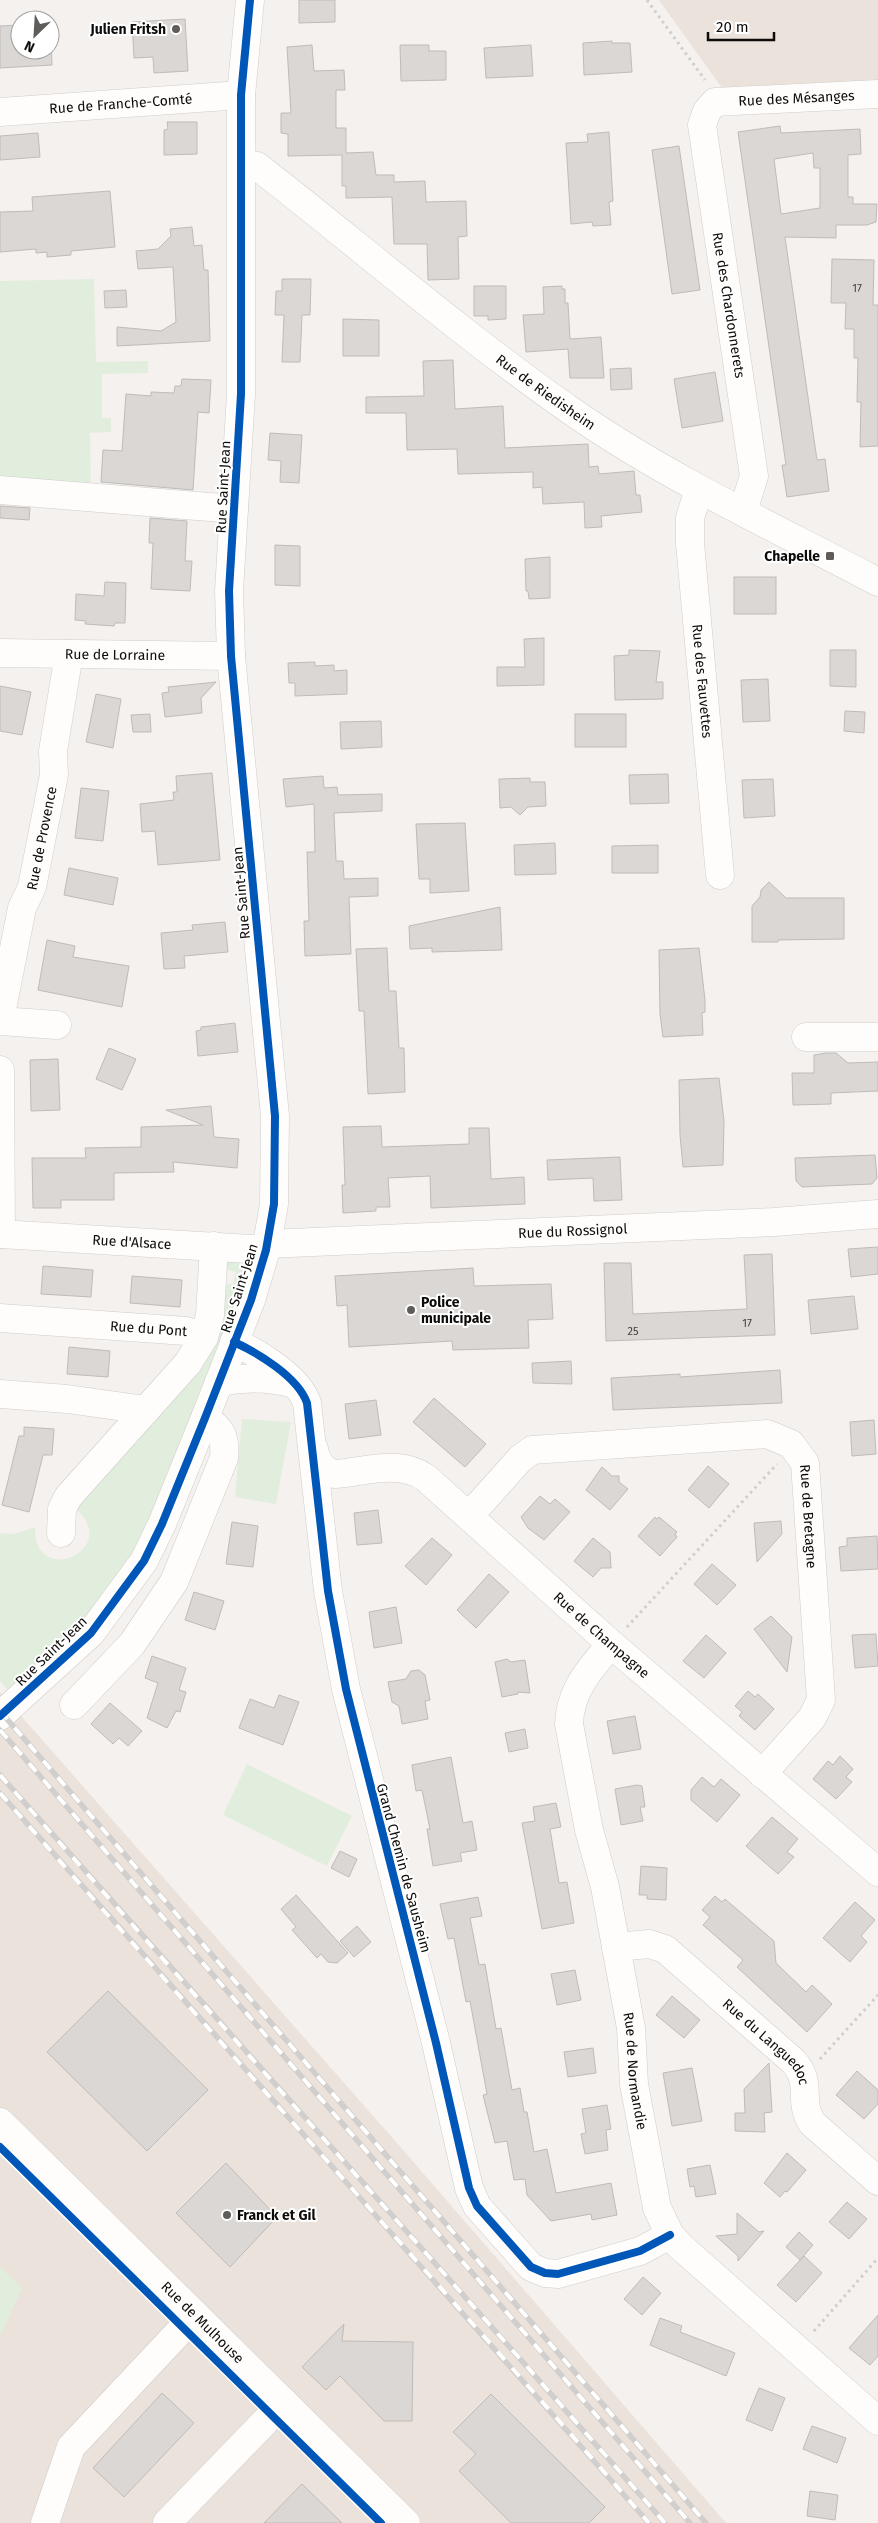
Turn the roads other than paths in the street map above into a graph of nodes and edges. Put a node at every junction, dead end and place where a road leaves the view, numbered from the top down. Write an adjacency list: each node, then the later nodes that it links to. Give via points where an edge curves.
1 (250, 0): 3 (street, Rue Saint-Jean)
2 (878, 94): 4 (street, Rue des Mésanges)
3 (241, 95): 5 (street, Rue de Franche-Comté); 6 (street, Rue Saint-Jean)
4 (715, 102): 10 (street, Rue des Chardonnerets, via 702,124 754,476)
5 (0, 112)
6 (242, 164): 7 (street, Rue de Riedisheim, via 257,166 495,355 582,418); 9 (street, Rue Saint-Jean, via 241,394)
7 (699, 489): 10 (street, Rue de Riedisheim); 15 (street, Rue des Fauvettes, via 690,518 690,543)
8 (0, 490): 9 (street)
9 (234, 509): 14 (street, Rue Saint-Jean, via 229,591)
10 (743, 510): 11 (street, Rue de Riedisheim)
11 (876, 577)
12 (0, 653): 13 (street, Rue de Lorraine)
13 (69, 654): 14 (street, Rue de Lorraine); 16 (street, Rue de Provence, via 53,751 53,784 32,887 22,908)
14 (231, 656): 24 (street, Rue Saint-Jean, via 275,1116 274,1204)
15 (720, 875)
16 (0, 1020): 17 (street)
17 (57, 1025)
18 (806, 1037): 19 (street)
19 (878, 1037)
20 (0, 1070): 22 (street)
21 (878, 1214): 24 (street, Rue du Rossignol)
22 (1, 1234): 23 (street, Rue d'Alsace)
23 (214, 1246): 24 (street, Rue d'Alsace); 26 (street, Rue du Pont, via 210,1315)
24 (266, 1247): 27 (street, Rue Saint-Jean, via 256,1286)
25 (0, 1318): 26 (street, Rue du Pont, via 186,1331)
26 (204, 1337): 31 (street, Rue Saint-Jean, via 188,1364)
27 (234, 1342): 28 (street, Rue Saint-Jean); 29 (street, Grand Chemin de Sausheim, via 258,1354)
28 (218, 1382): 29 (street, via 264,1378); 32 (street, Rue Saint-Jean)
29 (296, 1384): 33 (street, Grand Chemin de Sausheim, via 307,1403)
30 (0, 1394): 31 (street)
31 (146, 1410): 35 (street, Rue Saint-Jean, via 68,1497 62,1509)
32 (205, 1418): 37 (street, via 217,1425 225,1438 224,1458 174,1582 132,1644); 38 (street, Rue Saint-Jean, via 162,1524 129,1583 91,1633)
33 (314, 1449): 34 (street, Rue de Champagne, via 320,1466 334,1474 396,1467 416,1471); 44 (street, Grand Chemin de Sausheim, via 328,1591 346,1689 472,2198 527,2262 545,2273 558,2274 640,2251)
34 (470, 1516): 36 (street, Rue de Champagne); 39 (street, Rue de Bretagne, via 520,1459 532,1450 767,1434 793,1447 805,1463 821,1700 812,1718)
35 (61, 1533)
36 (611, 1644): 39 (street, Rue de Champagne); 41 (street, Rue de Normandie, via 578,1686 569,1710 569,1724)
37 (74, 1705)
38 (5, 1711)
39 (762, 1774): 40 (street, Rue de Champagne)
40 (878, 1872)
41 (616, 1947): 43 (street, Rue du Languedoc, via 649,1944 665,1949 792,2061 803,2074 806,2113 812,2123); 44 (street, Rue de Normandie, via 632,2028 634,2084 652,2184 657,2208)
42 (0, 2122): 45 (street, Rue de Mulhouse)
43 (878, 2181)
44 (670, 2235): 47 (street, Rue de Normandie)
45 (195, 2315): 46 (street, Rue de Mulhouse); 48 (street, via 71,2448)
46 (284, 2402): 49 (street); 50 (street, Rue de Mulhouse)
47 (878, 2421)
48 (44, 2523)
49 (167, 2523)
50 (406, 2523)

